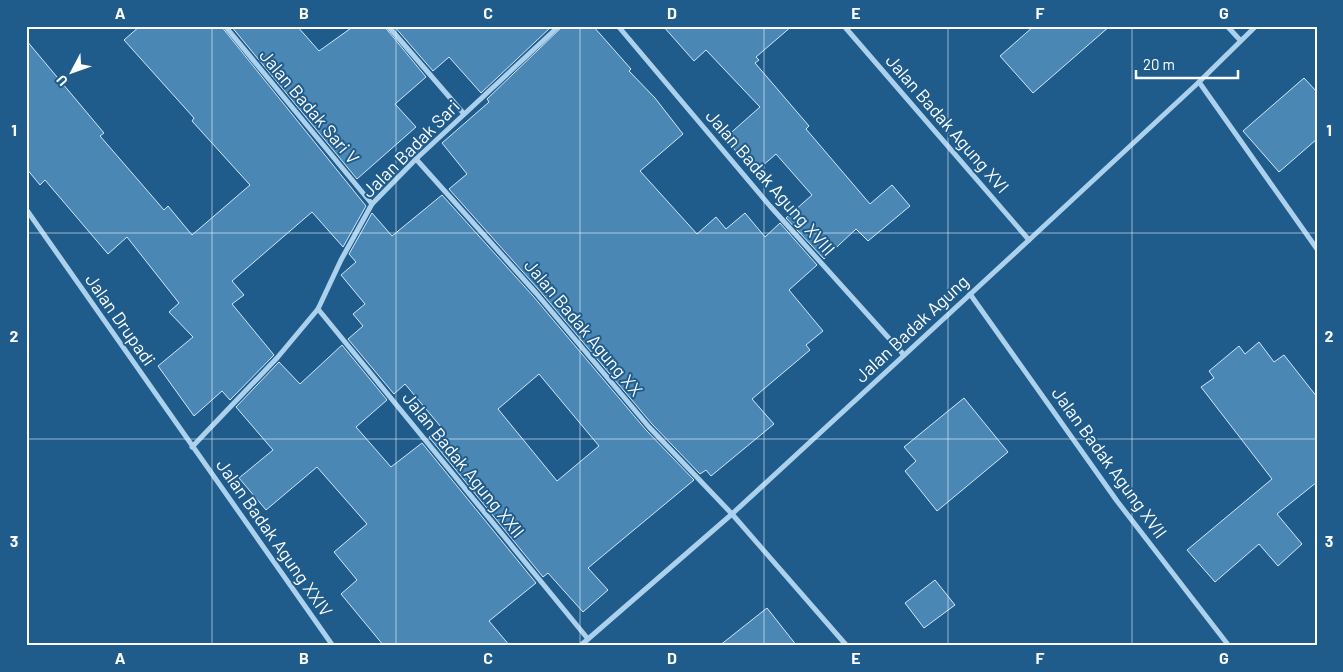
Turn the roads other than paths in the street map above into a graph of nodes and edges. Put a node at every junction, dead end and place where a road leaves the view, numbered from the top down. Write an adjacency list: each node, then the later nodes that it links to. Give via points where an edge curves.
1 (225, 26): 12 (street, Jalan Badak Sari V)
2 (388, 26): 10 (street)
3 (559, 26): 10 (street, Jalan Badak Sari)
4 (618, 26): 18 (street, Jalan Badak Agung XVIII, via 754,188)
5 (844, 26): 14 (street, Jalan Badak Agung XVI)
6 (1227, 26): 8 (street)
7 (1256, 26): 8 (street, Jalan Badak Agung)
8 (1240, 40): 9 (street, Jalan Badak Agung)
9 (1199, 82): 14 (street, Jalan Badak Agung); 15 (street)
10 (464, 114): 11 (street, Jalan Badak Sari)
11 (416, 159): 12 (street, Jalan Badak Sari); 20 (street, Jalan Badak Agung XX, via 536,293 649,427)
12 (372, 204): 17 (street, Jalan Badak Sari)
13 (26, 209): 19 (street, Jalan Drupadi)
14 (1028, 240): 16 (street, Jalan Badak Agung)
15 (1317, 249)
16 (970, 294): 18 (street, Jalan Badak Agung); 25 (street, Jalan Badak Agung XVII, via 1117,500)
17 (318, 309): 19 (street, Jalan Badak Sari, via 277,358); 21 (street, Jalan Badak Agung XXII)
18 (904, 355): 20 (street, Jalan Badak Agung)
19 (192, 447): 22 (street, Jalan Badak Agung XXIV)
20 (732, 514): 21 (street, Jalan Badak Agung); 24 (street, Jalan Badak Agung XX)
21 (588, 638): 23 (street, Jalan Badak Agung)
22 (333, 646)
23 (580, 646)
24 (847, 646)
25 (1230, 646)

